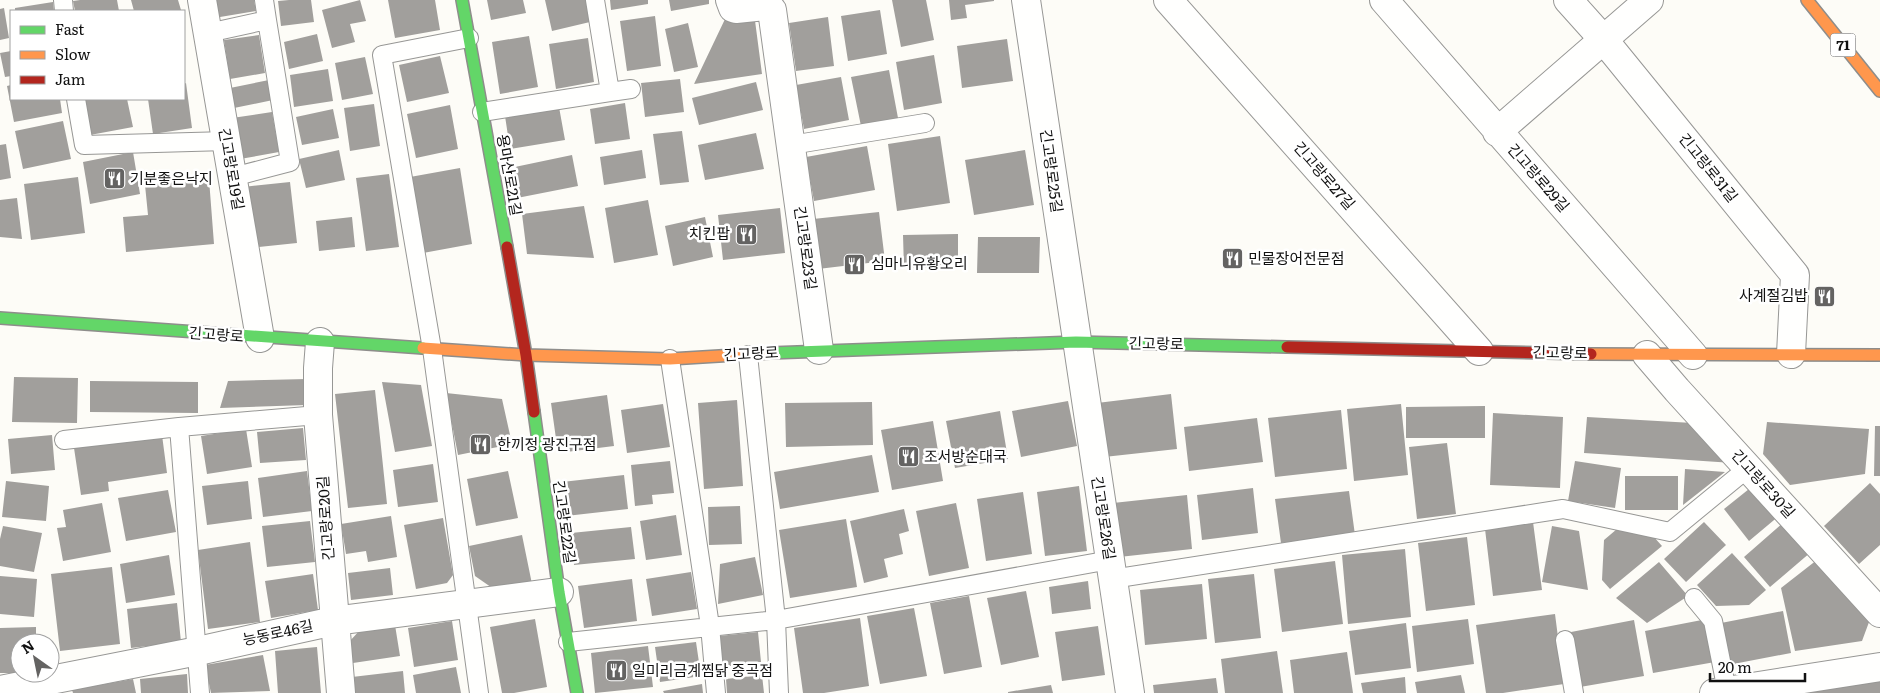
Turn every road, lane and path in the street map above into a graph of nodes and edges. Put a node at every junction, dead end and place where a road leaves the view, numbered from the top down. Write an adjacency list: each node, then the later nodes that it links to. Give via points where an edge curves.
1 (202, 0): 13 (street, 긴고랑로19길)
2 (264, 0): 12 (lane)
3 (462, 0): 14 (main road, 용마산로21길)
4 (595, 0): 18 (lane)
5 (730, 0): 24 (street, 긴고랑로23길, via 736,9 771,8)
6 (1026, 0): 29 (street, 긴고랑로25길)
7 (1168, 0): 32 (street, 긴고랑로27길)
8 (1384, 0): 22 (street, 긴고랑로29길)
9 (1568, 0): 15 (street, 긴고랑로31길)
10 (1649, 0): 15 (street)
11 (1807, 0): 17 (main road, 71)
12 (266, 20): 13 (lane); 25 (lane, via 290,162)
13 (208, 33): 23 (street, 긴고랑로19길)
14 (469, 38): 20 (main road, 용마산로21길); 30 (lane, via 382,55)
15 (1603, 40): 22 (street); 33 (street, 긴고랑로31길, via 1796,276)
16 (631, 88): 18 (lane)
17 (1880, 91)
18 (610, 92): 20 (lane)
19 (76, 100): 23 (lane, via 84,145)
20 (482, 112): 34 (main road, 용마산로21길)
21 (925, 123): 24 (lane)
22 (1497, 132): 37 (street, 긴고랑로29길)
23 (227, 142): 25 (street, 긴고랑로19길)
24 (791, 145): 31 (street, 긴고랑로23길)
25 (233, 177): 27 (street, 긴고랑로19길)
26 (0, 318): 27 (main road, 긴고랑로)
27 (260, 338): 28 (main road, 긴고랑로)
28 (320, 342): 30 (main road, 긴고랑로); 40 (street, 긴고랑로20길)
29 (1076, 342): 31 (main road, 긴고랑로); 32 (main road, 긴고랑로); 44 (street, 긴고랑로26길)
30 (432, 349): 34 (main road, 긴고랑로); 47 (lane)
31 (820, 350): 35 (main road, 긴고랑로)
32 (1479, 351): 36 (main road, 긴고랑로)
33 (1791, 354): 37 (main road, 긴고랑로); 38 (main road, 긴고랑로)
34 (526, 355): 39 (main road, 긴고랑로); 45 (main road, 긴고랑로22길)
35 (748, 355): 39 (main road, 긴고랑로); 49 (lane)
36 (1648, 355): 37 (main road, 긴고랑로); 43 (street, 긴고랑로30길)
37 (1693, 355)
38 (1880, 355)
39 (670, 359): 51 (lane)
40 (318, 415): 41 (lane); 50 (street, 긴고랑로20길)
41 (180, 427): 42 (lane); 54 (lane)
42 (64, 440)
43 (1748, 468): 44 (lane, via 1670,532 1563,509); 48 (street, 긴고랑로30길)
44 (1111, 569): 49 (lane); 64 (street, 긴고랑로26길)
45 (559, 592): 47 (street, 능동로46길); 53 (main road, 긴고랑로22길)
46 (1694, 598): 57 (lane, via 1713,621)
47 (466, 604): 50 (street, 능동로46길); 60 (lane)
48 (1880, 612)
49 (776, 620): 51 (lane); 63 (lane)
50 (334, 621): 54 (street, 능동로46길); 59 (street, 긴고랑로20길)
51 (710, 626): 53 (lane); 62 (lane)
52 (1565, 640): 65 (lane)
53 (568, 642): 61 (main road, 긴고랑로22길)
54 (198, 651): 56 (street, 능동로46길); 58 (lane)
55 (1880, 667): 57 (street)
56 (2, 691)
57 (1720, 692)
58 (200, 693)
59 (341, 693)
60 (479, 693)
61 (576, 693)
62 (716, 693)
63 (779, 693)
64 (1130, 693)
65 (1574, 693)

